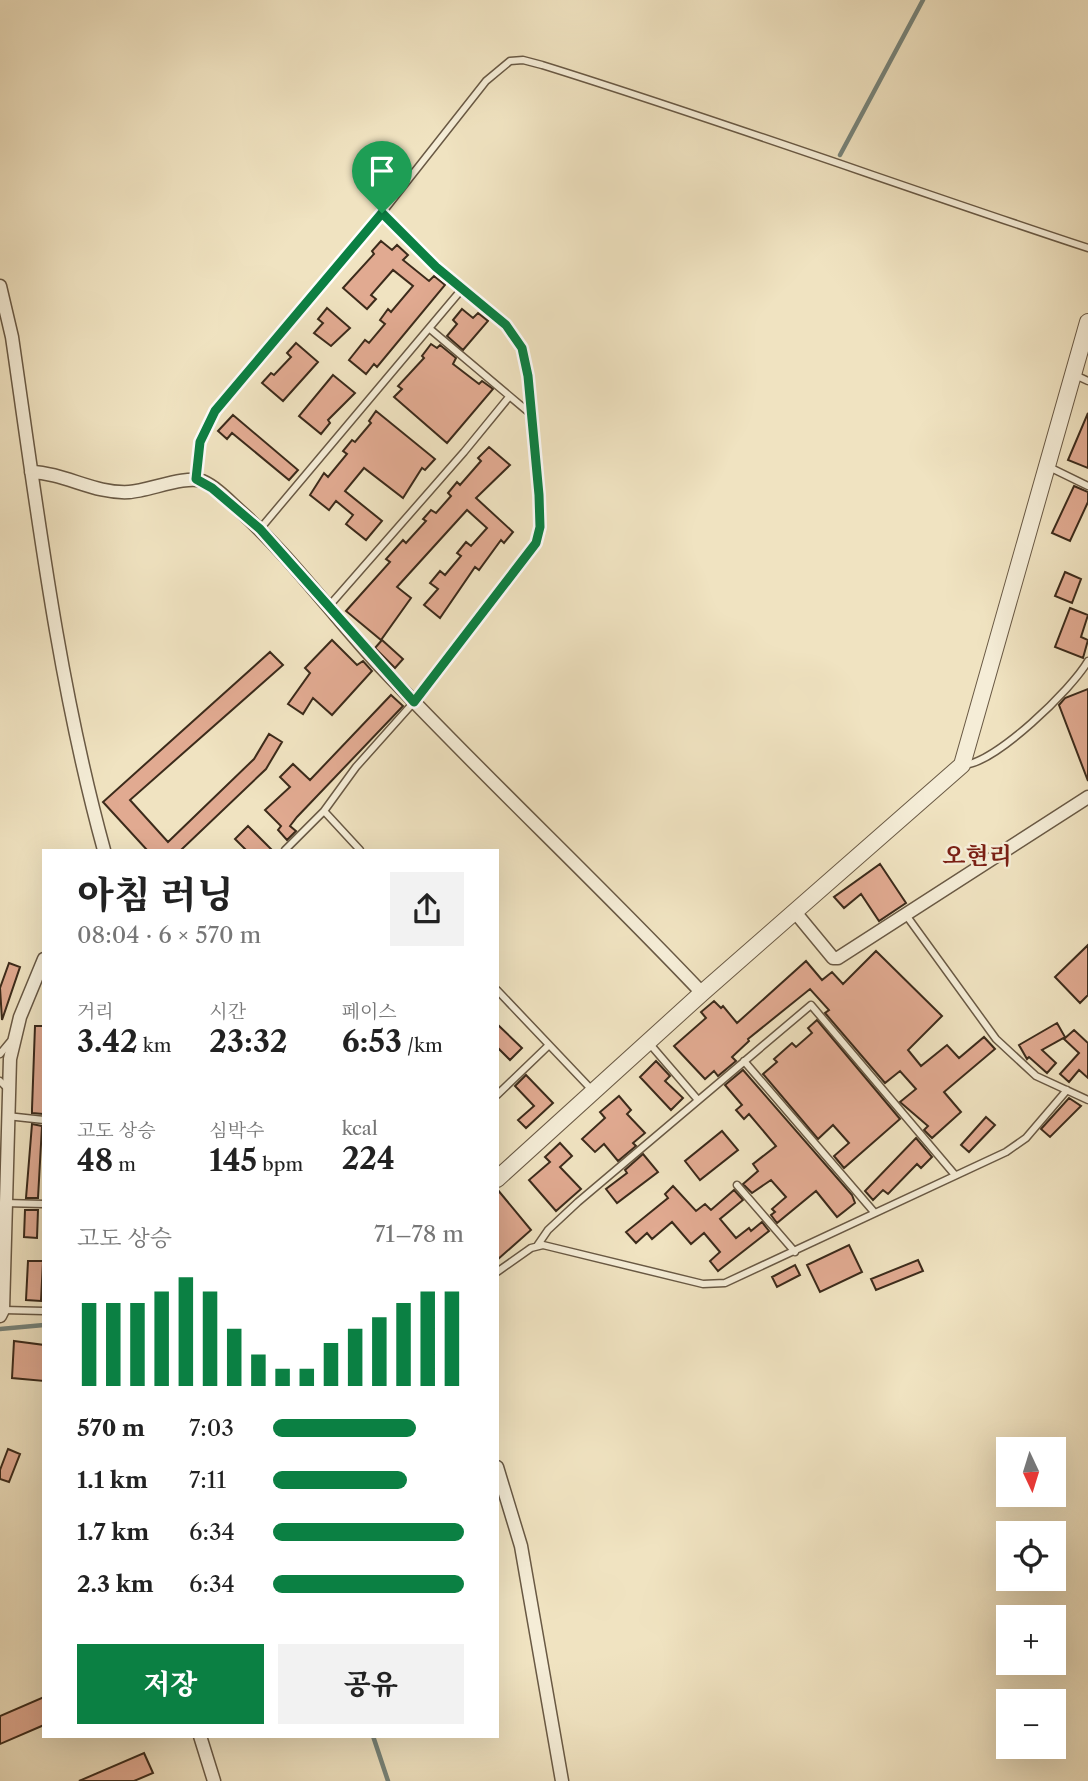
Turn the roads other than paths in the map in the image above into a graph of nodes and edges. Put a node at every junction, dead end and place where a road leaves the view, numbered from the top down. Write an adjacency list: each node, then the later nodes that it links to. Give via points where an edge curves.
1 (382, 213): 2 (lane, via 486,82 505,64 523,60 749,131); 4 (lane); 12 (lane, via 215,411 200,442)
2 (1088, 248)
3 (0, 286): 11 (street)
4 (462, 289): 6 (lane); 9 (lane, via 517,339 527,367)
5 (1088, 322): 7 (street)
6 (430, 328): 8 (lane); 14 (lane)
7 (1081, 378): 10 (street)
8 (509, 397): 9 (lane); 15 (lane)
9 (532, 415): 17 (lane, via 538,538)
10 (1047, 466): 13 (lane); 18 (street)
11 (31, 471): 12 (street, via 115,492); 21 (street, via 60,659)
12 (196, 479): 14 (street)
13 (1088, 485)
14 (260, 529): 15 (street)
15 (329, 606): 17 (street)
16 (1088, 661): 18 (lane, via 1039,716 981,761)
17 (414, 702): 20 (lane, via 371,748); 28 (street)
18 (962, 765): 24 (street)
19 (1088, 797): 25 (street)
20 (324, 811): 22 (lane); 23 (lane)
21 (104, 849)
22 (286, 849)
23 (359, 849)
24 (795, 912): 25 (street, via 835,959); 28 (street)
25 (906, 915): 35 (lane, via 996,1039 1036,1076)
26 (42, 964): 29 (street)
27 (499, 992): 31 (lane)
28 (702, 993): 30 (street)
29 (13, 1037): 32 (lane); 34 (street)
30 (649, 1042): 36 (street); 38 (lane)
31 (549, 1045): 36 (lane); 37 (lane)
32 (0, 1054)
33 (744, 1061): 38 (lane); 42 (lane, via 811,1005); 47 (lane)
34 (4, 1085): 40 (street)
35 (1067, 1090): 39 (lane); 42 (lane, via 1015,1147)
36 (594, 1092): 43 (street)
37 (499, 1093)
38 (698, 1100): 48 (lane, via 548,1230)
39 (1088, 1100)
40 (8, 1116): 41 (lane); 45 (street)
41 (42, 1120)
42 (955, 1175): 47 (lane)
43 (499, 1177)
44 (737, 1185): 49 (lane)
45 (4, 1203): 46 (lane); 52 (street)
46 (42, 1204)
47 (874, 1212): 49 (lane)
48 (537, 1246): 49 (lane, via 555,1246 712,1285); 50 (lane)
49 (795, 1252)
50 (499, 1271)
51 (42, 1311): 52 (lane)
52 (2, 1313)
53 (499, 1474): 56 (street, via 521,1546)
54 (201, 1738): 55 (street)
55 (214, 1781)
56 (562, 1781)

